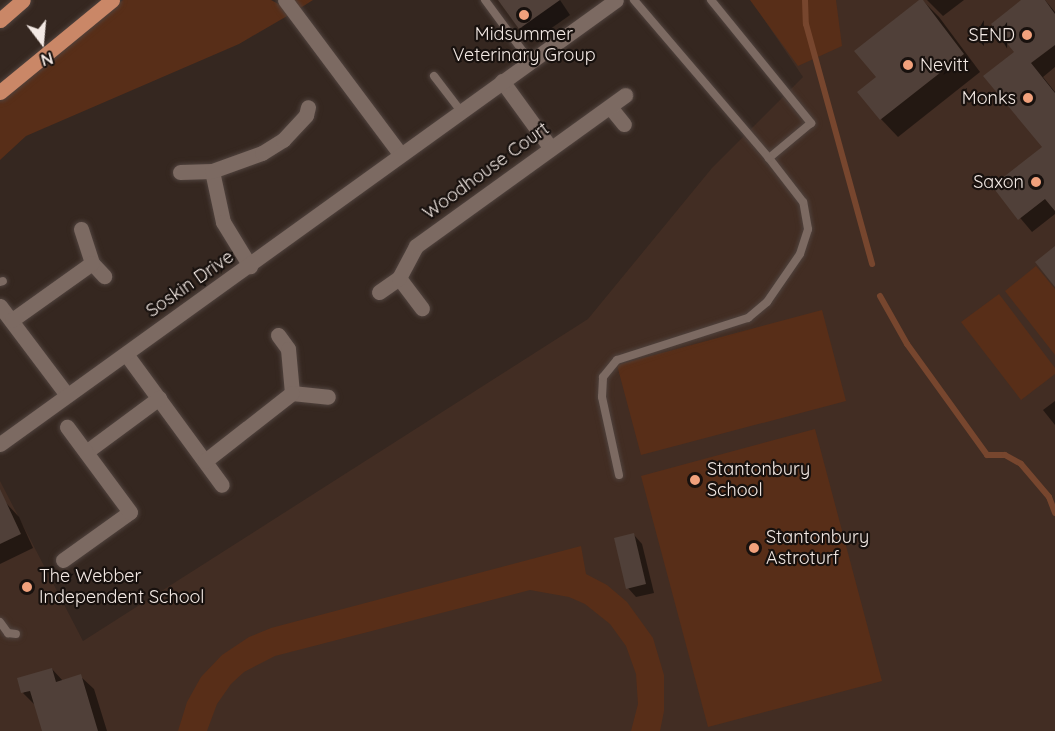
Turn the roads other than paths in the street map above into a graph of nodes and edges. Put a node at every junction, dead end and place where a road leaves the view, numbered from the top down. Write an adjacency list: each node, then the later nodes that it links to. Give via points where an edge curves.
1 (23, 0): 8 (main road)
2 (112, 0): 12 (main road)
3 (285, 0): 19 (street)
4 (485, 0): 9 (lane)
5 (616, 0): 9 (street, Soskin Drive)
6 (634, 0): 20 (lane)
7 (711, 0): 20 (lane, via 811,123)
8 (0, 20)
9 (530, 61): 11 (street, Soskin Drive)
10 (434, 76): 15 (lane)
11 (502, 81): 15 (street, Soskin Drive); 18 (street)
12 (0, 92)
13 (625, 95): 14 (street, Woodhouse Court)
14 (610, 106): 17 (street); 18 (street, Woodhouse Court)
15 (460, 110): 19 (street, Soskin Drive)
16 (311, 113): 21 (street, via 283,140 262,153)
17 (624, 124)
18 (550, 147): 27 (street, Woodhouse Court, via 416,246)
19 (400, 154): 25 (street, Soskin Drive)
20 (769, 158): 42 (lane, via 803,202 808,229 800,254 767,302 748,318 617,360 603,377 602,397)
21 (212, 171): 22 (street); 25 (street, via 223,222)
22 (180, 172)
23 (81, 229): 24 (street)
24 (93, 263): 26 (street); 31 (street)
25 (250, 266): 33 (street, Soskin Drive)
26 (104, 276)
27 (399, 278): 28 (street, Woodhouse Court); 30 (street)
28 (379, 292)
29 (0, 306): 31 (street)
30 (422, 308)
31 (12, 320): 35 (street)
32 (278, 335): 34 (street, via 288,349)
33 (126, 354): 35 (street, Soskin Drive); 37 (street)
34 (292, 393): 36 (street); 41 (street)
35 (67, 395): 39 (street, Soskin Drive)
36 (328, 397)
37 (159, 398): 40 (street); 41 (street)
38 (67, 428): 40 (street)
39 (0, 444)
40 (86, 452): 44 (street, via 130,512)
41 (205, 461): 43 (street)
42 (619, 474)
43 (222, 484)
44 (63, 560)
45 (0, 622): 46 (lane, via 8,633)
46 (16, 634)

